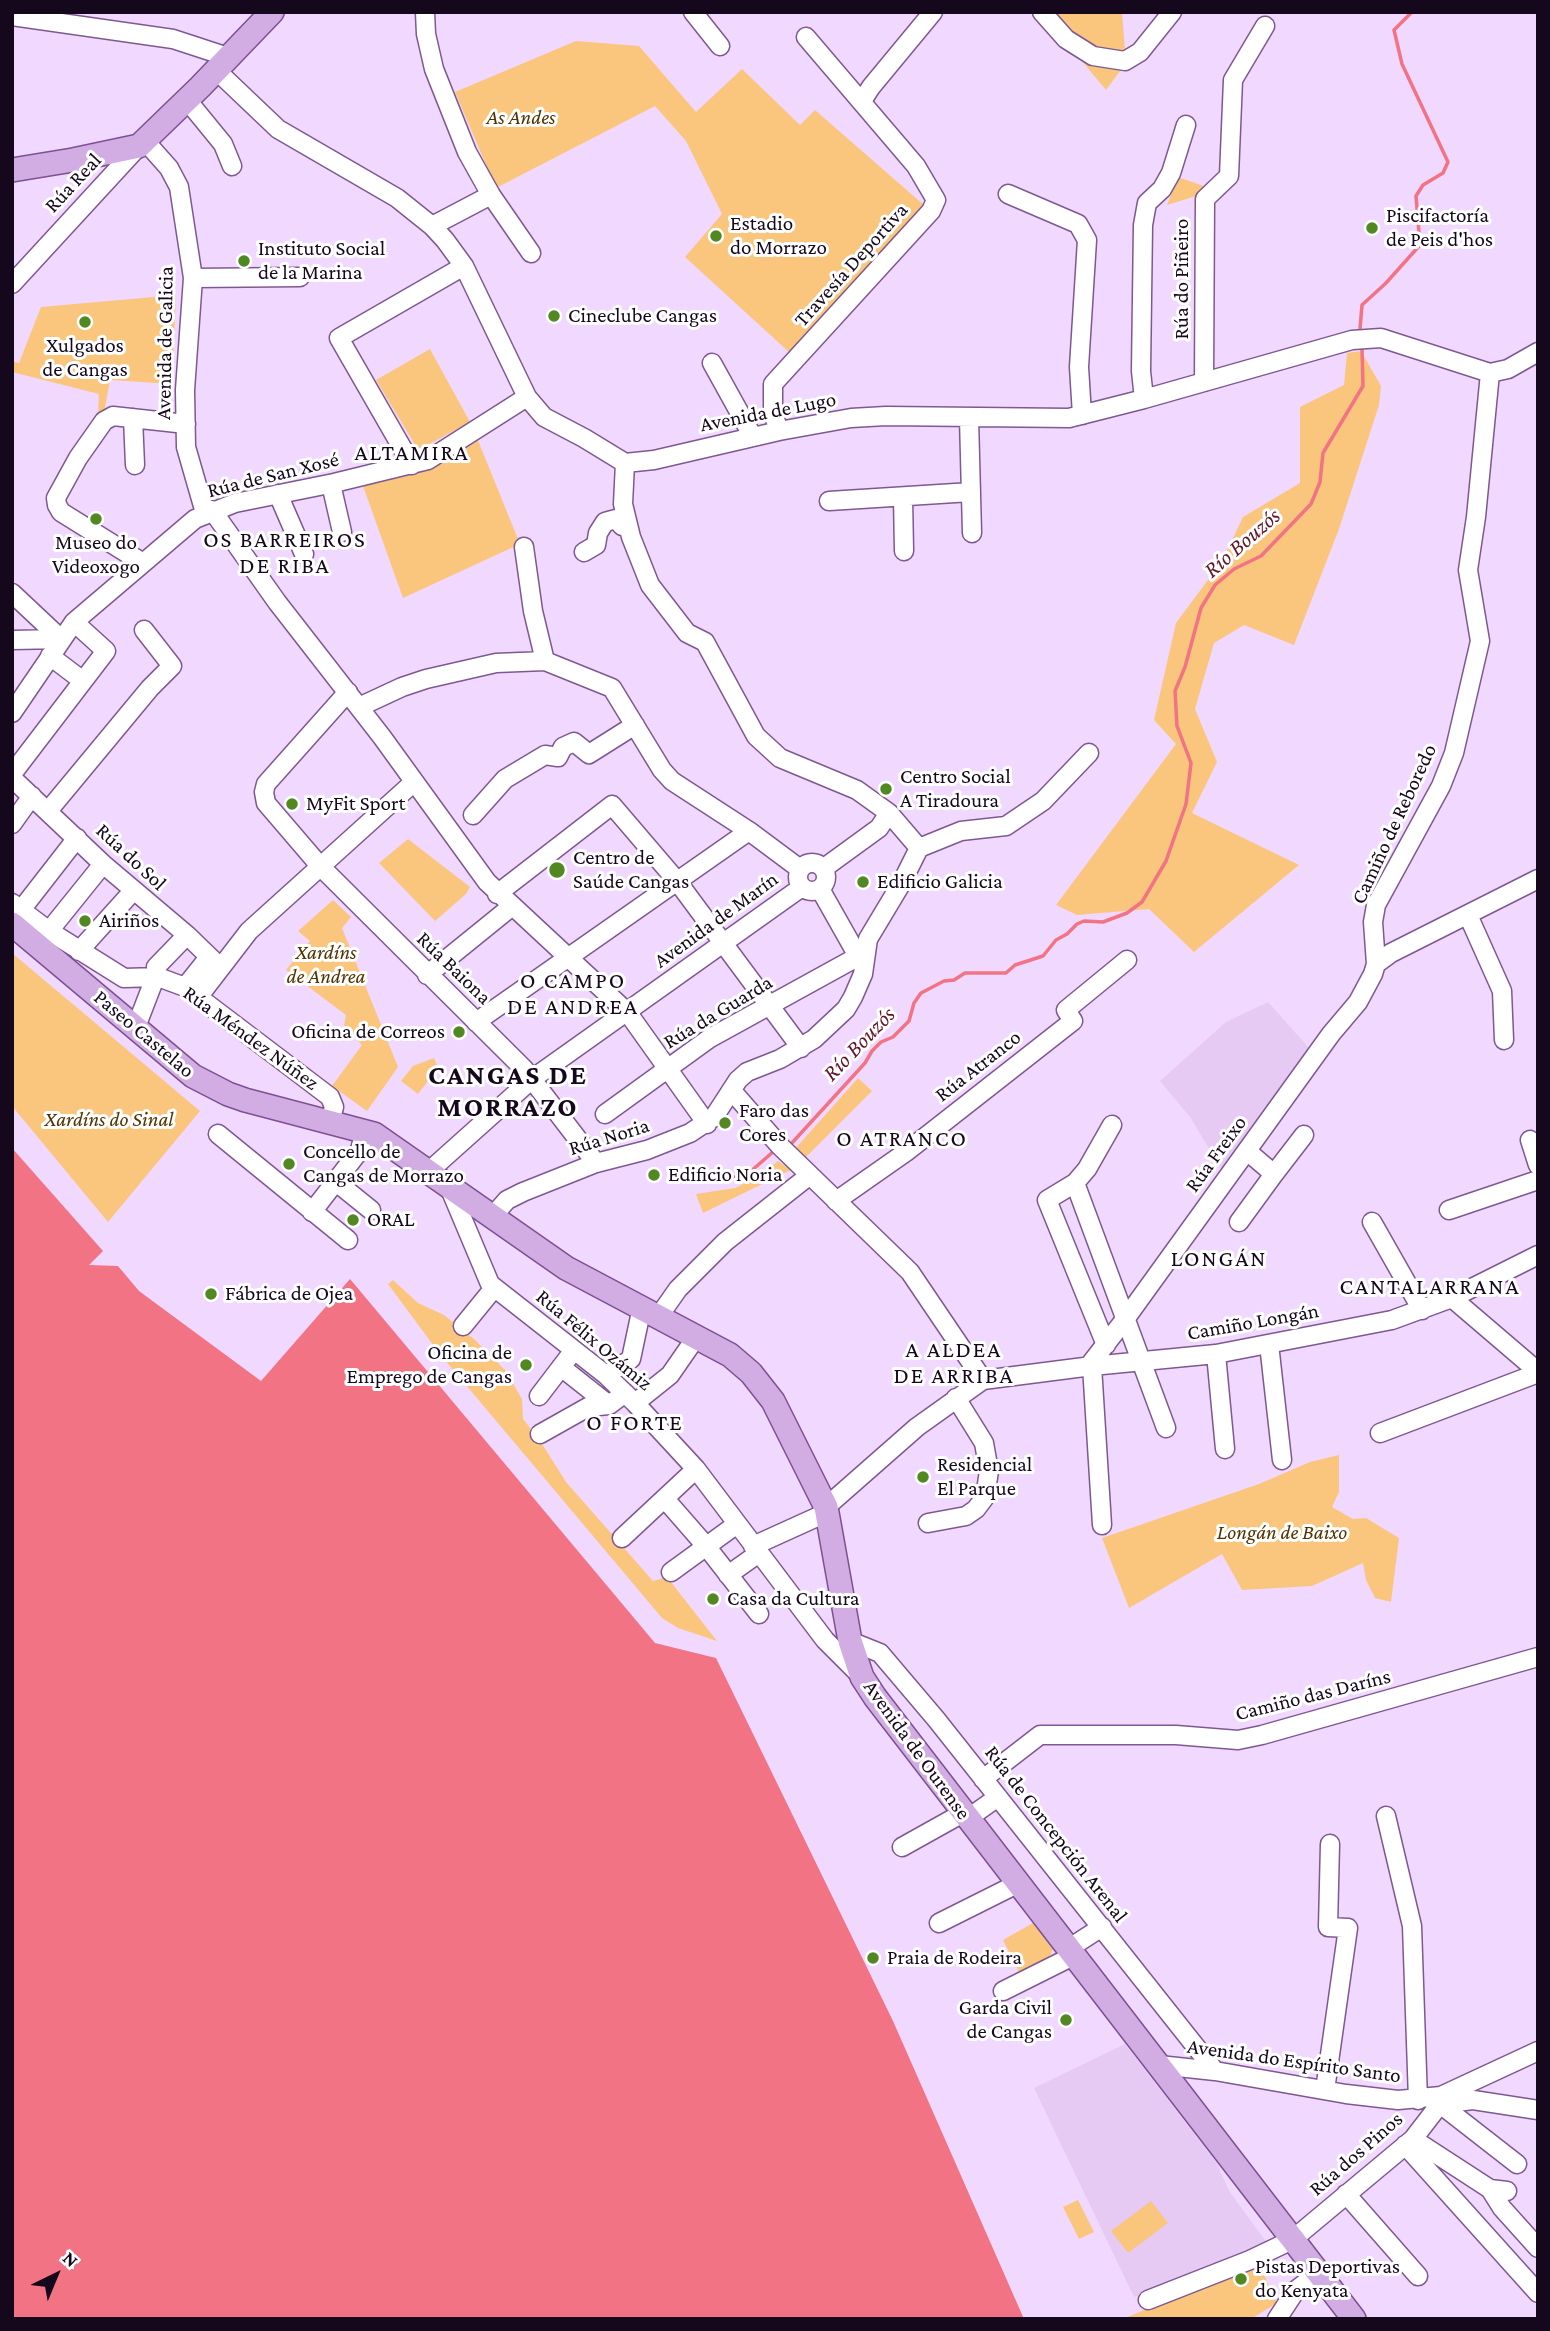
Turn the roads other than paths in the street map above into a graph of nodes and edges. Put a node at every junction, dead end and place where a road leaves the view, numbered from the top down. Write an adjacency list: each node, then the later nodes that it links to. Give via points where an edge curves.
1 (272, 12): 11 (main road)
2 (425, 12): 19 (street, via 434,69 467,152)
3 (693, 12): 10 (street)
4 (933, 12): 13 (street)
5 (1042, 12): 6 (street, via 1066,39 1093,56 1125,61 1140,52)
6 (1172, 12)
7 (12, 16): 11 (street, via 173,39)
8 (1265, 26): 29 (street, Rúa do Piñeiro, via 1233,80 1229,176 1205,199)
9 (806, 37): 13 (street, Travesía Deportiva)
10 (720, 46)
11 (222, 63): 12 (main road); 20 (street, via 278,129 372,182)
12 (187, 100): 15 (main road); 16 (street, via 223,144)
13 (862, 101): 36 (street, Travesía Deportiva, via 916,166 936,200 931,211 773,384 773,413)
14 (1186, 125): 31 (street, via 1171,173 1147,203 1143,225)
15 (142, 143): 17 (main road); 24 (street, Avenida de Galicia, via 169,168 179,187); 25 (street, Rúa Real)
16 (232, 166)
17 (12, 170)
18 (1008, 194): 32 (street, via 1078,224 1087,240 1079,367)
19 (491, 195): 20 (street); 21 (street)
20 (432, 226): 22 (street)
21 (531, 253)
22 (464, 266): 30 (street); 40 (street, via 339,338)
23 (299, 277): 24 (street)
24 (193, 278): 35 (street, Avenida de Galicia)
25 (12, 284)
26 (1538, 352): 28 (street, via 1508,369)
27 (712, 363): 37 (street)
28 (1490, 373): 29 (street, Avenida de Lugo, via 1381,338 1352,340); 96 (street, Camiño de Reboredo, via 1468,570 1480,641 1454,753 1441,786 1376,905)
29 (1205, 382): 31 (street, Avenida de Lugo)
30 (527, 397): 38 (street, via 544,417); 40 (street, Rúa de San Xosé, via 428,460)
31 (1144, 400): 32 (street, Avenida de Lugo)
32 (1082, 415): 34 (street, Avenida de Lugo)
33 (133, 418): 35 (street); 39 (street); 54 (street, via 113,416 99,426 59,491 57,505 61,512)
34 (969, 418): 36 (street, Avenida de Lugo, via 851,418); 42 (street)
35 (186, 425): 46 (street, Avenida de Galicia, via 186,447)
36 (779, 431): 37 (street, Avenida de Lugo)
37 (753, 437): 38 (street, Avenida de Lugo)
38 (625, 463): 47 (street, via 623,504)
39 (135, 465)
40 (412, 465): 41 (street, Rúa de San Xosé)
41 (331, 484): 43 (street, Rúa de San Xosé); 48 (street)
42 (971, 492): 44 (street); 49 (street)
43 (278, 494): 46 (street, Rúa de San Xosé); 53 (street)
44 (903, 497): 45 (street); 51 (street)
45 (829, 501)
46 (209, 512): 54 (street, Rúa de San Xosé); 64 (street, Avenida de Galicia)
47 (628, 526): 52 (street, via 615,519 605,522 596,545); 73 (street, via 650,585 687,633 705,642 756,736 780,758 857,790)
48 (342, 532)
49 (972, 533)
50 (524, 547): 61 (street)
51 (904, 551)
52 (584, 552)
53 (304, 554)
54 (144, 564): 56 (street, Rúa de San Xosé)
55 (12, 593): 58 (street)
56 (74, 622): 58 (street, Rúa de San Xosé); 62 (street, via 106,651)
57 (144, 630): 72 (street, via 172,666)
58 (61, 639): 59 (street); 60 (street, Rúa de San Xosé)
59 (12, 640)
60 (50, 656): 62 (street); 63 (street, Rúa de San Xosé)
61 (545, 662): 64 (street, via 496,663); 66 (street, via 612,688)
62 (83, 681): 67 (street)
63 (19, 688): 65 (street, Rúa de San Xosé)
64 (354, 699): 70 (street, Avenida de Galicia); 80 (street, Rúa Baiona, via 267,784 265,800 272,811)
65 (12, 713)
66 (635, 725): 74 (street, via 589,754 574,742 563,747 558,757 545,755 505,779); 76 (street, via 662,770 683,789)
67 (18, 752): 69 (street)
68 (1089, 753): 78 (street, via 1043,801 1006,825 961,831)
69 (12, 776): 71 (street, Rúa do Sol)
70 (414, 782): 80 (street); 85 (street, Avenida de Galicia, via 469,860)
71 (32, 796): 72 (street, Rúa do Sol); 75 (street)
72 (48, 811): 77 (street, Rúa do Sol)
73 (890, 813): 78 (street); 83 (street, via 879,828 824,868 827,879)
74 (473, 815)
75 (12, 824)
76 (749, 831): 82 (street); 83 (street)
77 (77, 838): 79 (street, Rúa do Sol); 86 (street)
78 (919, 848): 93 (street, Rúa Noria)
79 (103, 864): 84 (street, Rúa do Sol); 88 (street)
80 (320, 866): 95 (street); 98 (street, Rúa Baiona)
81 (1538, 879): 87 (street)
82 (677, 881): 85 (street, via 612,805); 90 (street); 92 (street)
83 (808, 882): 90 (street, Avenida de Marín); 93 (street)
84 (133, 891): 89 (street, Rúa do Sol); 91 (street)
85 (504, 900): 92 (street, Avenida de Galicia); 98 (street)
86 (15, 912): 88 (street); 103 (main road, Paseo Castelao)
87 (1468, 915): 96 (street); 104 (street, via 1502,991)
88 (49, 931): 91 (street)
89 (187, 935): 95 (street, Rúa do Sol); 97 (street)
90 (724, 942): 100 (street); 101 (street, Avenida de Marín)
91 (79, 951): 97 (street, via 124,978)
92 (569, 956): 101 (street, Avenida de Galicia); 102 (street)
93 (861, 960): 100 (street, Rúa da Guarda); 105 (street, Rúa Noria, via 859,984 846,1009)
94 (1127, 960): 127 (street, Rúa Atranco, via 1066,1010 1073,1021)
95 (214, 962): 99 (street)
96 (1376, 964): 117 (street, Rúa Freixo, via 1357,1003)
97 (157, 972): 99 (street, Rúa Méndez Núñez); 103 (street, Rúa Méndez Núñez)
98 (427, 975): 102 (street, Rúa Baiona)
99 (192, 991): 110 (street, Rúa Méndez Núñez, via 330,1097 334,1107)
100 (770, 1006): 105 (street); 106 (street, Rúa da Guarda, via 710,1038)
101 (628, 1013): 106 (street, Avenida de Galicia); 107 (street, Avenida de Marín)
102 (477, 1022): 107 (street, Rúa Baiona)
103 (136, 1027): 110 (main road, Paseo Castelao, via 193,1076 228,1094)
104 (1504, 1040)
105 (801, 1048): 108 (street, Rúa Noria, via 747,1072)
106 (667, 1068): 109 (street, Rúa da Guarda); 111 (street, Avenida de Galicia)
107 (532, 1079): 118 (street, Rúa Baiona); 120 (street, Avenida de Marín)
108 (732, 1091): 111 (street, Rúa Noria); 122 (street)
109 (605, 1114)
110 (330, 1122): 113 (main road, Paseo Castelao)
111 (707, 1124): 118 (street, Rúa Noria, via 647,1150)
112 (1112, 1125): 125 (street)
113 (370, 1132): 120 (main road); 124 (street)
114 (218, 1134): 130 (street)
115 (1304, 1135): 121 (street)
116 (1530, 1140): 119 (street)
117 (1247, 1151): 121 (street); 140 (street, Rúa Freixo)
118 (596, 1163): 131 (street, Rúa Noria, via 523,1192)
119 (1538, 1165)
120 (427, 1173): 126 (main road, Avenida de Ourense)
121 (1274, 1174): 132 (street)
122 (810, 1175): 127 (street); 139 (street, via 725,1242)
123 (1538, 1180): 129 (street)
124 (335, 1181): 128 (street); 130 (street)
125 (1074, 1183): 140 (street); 144 (street, via 1047,1200)
126 (450, 1189): 131 (main road, Avenida de Ourense); 136 (street, Rúa Félix Ozámiz)
127 (836, 1201): 151 (street, via 910,1272)
128 (371, 1210)
129 (1449, 1210)
130 (312, 1212): 134 (street)
131 (492, 1217): 139 (main road, Avenida de Ourense, via 566,1268)
132 (1239, 1222)
133 (1372, 1222): 138 (street)
134 (348, 1240)
135 (1538, 1255): 137 (street, Camiño Longán)
136 (492, 1286): 141 (street); 145 (street, Rúa Félix Ozámiz)
137 (1452, 1298): 138 (street, Camiño Longán); 157 (street, via 1535,1368 1533,1375)
138 (1422, 1310): 143 (street, Camiño Longán)
139 (650, 1311): 142 (main road, Avenida de Ourense); 150 (street, via 631,1359)
140 (1126, 1318): 144 (street, Rúa Freixo); 147 (street)
141 (463, 1326)
142 (697, 1336): 153 (street, via 670,1375); 163 (main road, Avenida de Ourense, via 730,1355 774,1401)
143 (1269, 1344): 146 (street, Camiño Longán); 160 (street)
144 (1106, 1345): 149 (street, Rúa Freixo)
145 (575, 1349): 148 (street); 150 (street, Rúa Félix Ozámiz)
146 (1216, 1354): 147 (street, Camiño Longán); 159 (street)
147 (1141, 1363): 149 (street, Camiño Longán); 156 (street)
148 (561, 1367): 152 (street); 155 (street)
149 (1090, 1367): 151 (street, Camiño Longán); 166 (street)
150 (606, 1375): 153 (street, Rúa Félix Ozámiz)
151 (983, 1380): 154 (street)
152 (539, 1396)
153 (630, 1398): 155 (street); 161 (street, Rúa Félix Ozámiz)
154 (956, 1398): 163 (street); 164 (street, via 976,1428 988,1458 985,1497 967,1516)
155 (609, 1405): 158 (street, via 588,1406)
156 (1166, 1428)
157 (1380, 1433)
158 (540, 1434)
159 (1225, 1449)
160 (1282, 1460)
161 (696, 1469): 162 (street); 165 (street, Rúa Félix Ozámiz)
162 (665, 1499): 167 (street); 168 (street)
163 (827, 1509): 169 (street); 173 (main road, Avenida de Ourense)
164 (928, 1523)
165 (737, 1524): 168 (street); 169 (street, Rúa Félix Ozámiz)
166 (1102, 1525)
167 (622, 1538)
168 (706, 1546): 170 (street); 171 (street)
169 (756, 1549): 171 (street); 175 (street, Rúa Félix Ozámiz, via 825,1640)
170 (671, 1572)
171 (728, 1575): 172 (street)
172 (759, 1614)
173 (850, 1641): 175 (main road, Avenida de Ourense); 176 (street, Rúa de Concepción Arenal, via 880,1653)
174 (1538, 1657): 176 (street, Camiño das Daríns, via 1238,1740 1040,1735)
175 (862, 1677): 178 (main road, Avenida de Ourense)
176 (983, 1779): 177 (street, Rúa de Concepción Arenal)
177 (998, 1797): 178 (street); 184 (street, Rúa de Concepción Arenal)
178 (965, 1816): 181 (street); 182 (main road, Avenida de Ourense)
179 (1386, 1816): 191 (street, via 1412,1926)
180 (1330, 1844): 190 (street, via 1328,1927 1348,1928)
181 (902, 1847)
182 (1017, 1884): 183 (street); 185 (main road, Avenida de Ourense)
183 (939, 1923)
184 (1102, 1927): 185 (street); 189 (street, Rúa de Concepción Arenal)
185 (1071, 1953): 186 (street); 188 (main road, Avenida de Ourense)
186 (1003, 1991)
187 (1538, 2051): 192 (street, Avenida do Espírito Santo)
188 (1159, 2065): 189 (street, Avenida do Espírito Santo); 197 (main road, Avenida de Ourense)
189 (1215, 2070): 190 (street, Avenida do Espírito Santo)
190 (1325, 2090): 191 (street, Avenida do Espírito Santo)
191 (1418, 2100): 192 (street, Avenida do Espírito Santo)
192 (1441, 2100): 193 (street); 194 (street, Rúa dos Pinos); 195 (street)
193 (1538, 2110)
194 (1409, 2142): 196 (street, Rúa dos Pinos); 198 (street, via 1498,2190 1502,2208); 201 (street)
195 (1517, 2164)
196 (1346, 2194): 197 (street, Rúa dos Pinos); 200 (street)
197 (1292, 2240): 199 (main road, Avenida de Ourense); 202 (street, Rúa dos Pinos)
198 (1538, 2248)
199 (1318, 2273): 203 (street, via 1296,2290); 204 (main road, Avenida de Ourense)
200 (1418, 2276)
201 (1538, 2293)
202 (1149, 2300)
203 (1277, 2319)
204 (1354, 2319)

